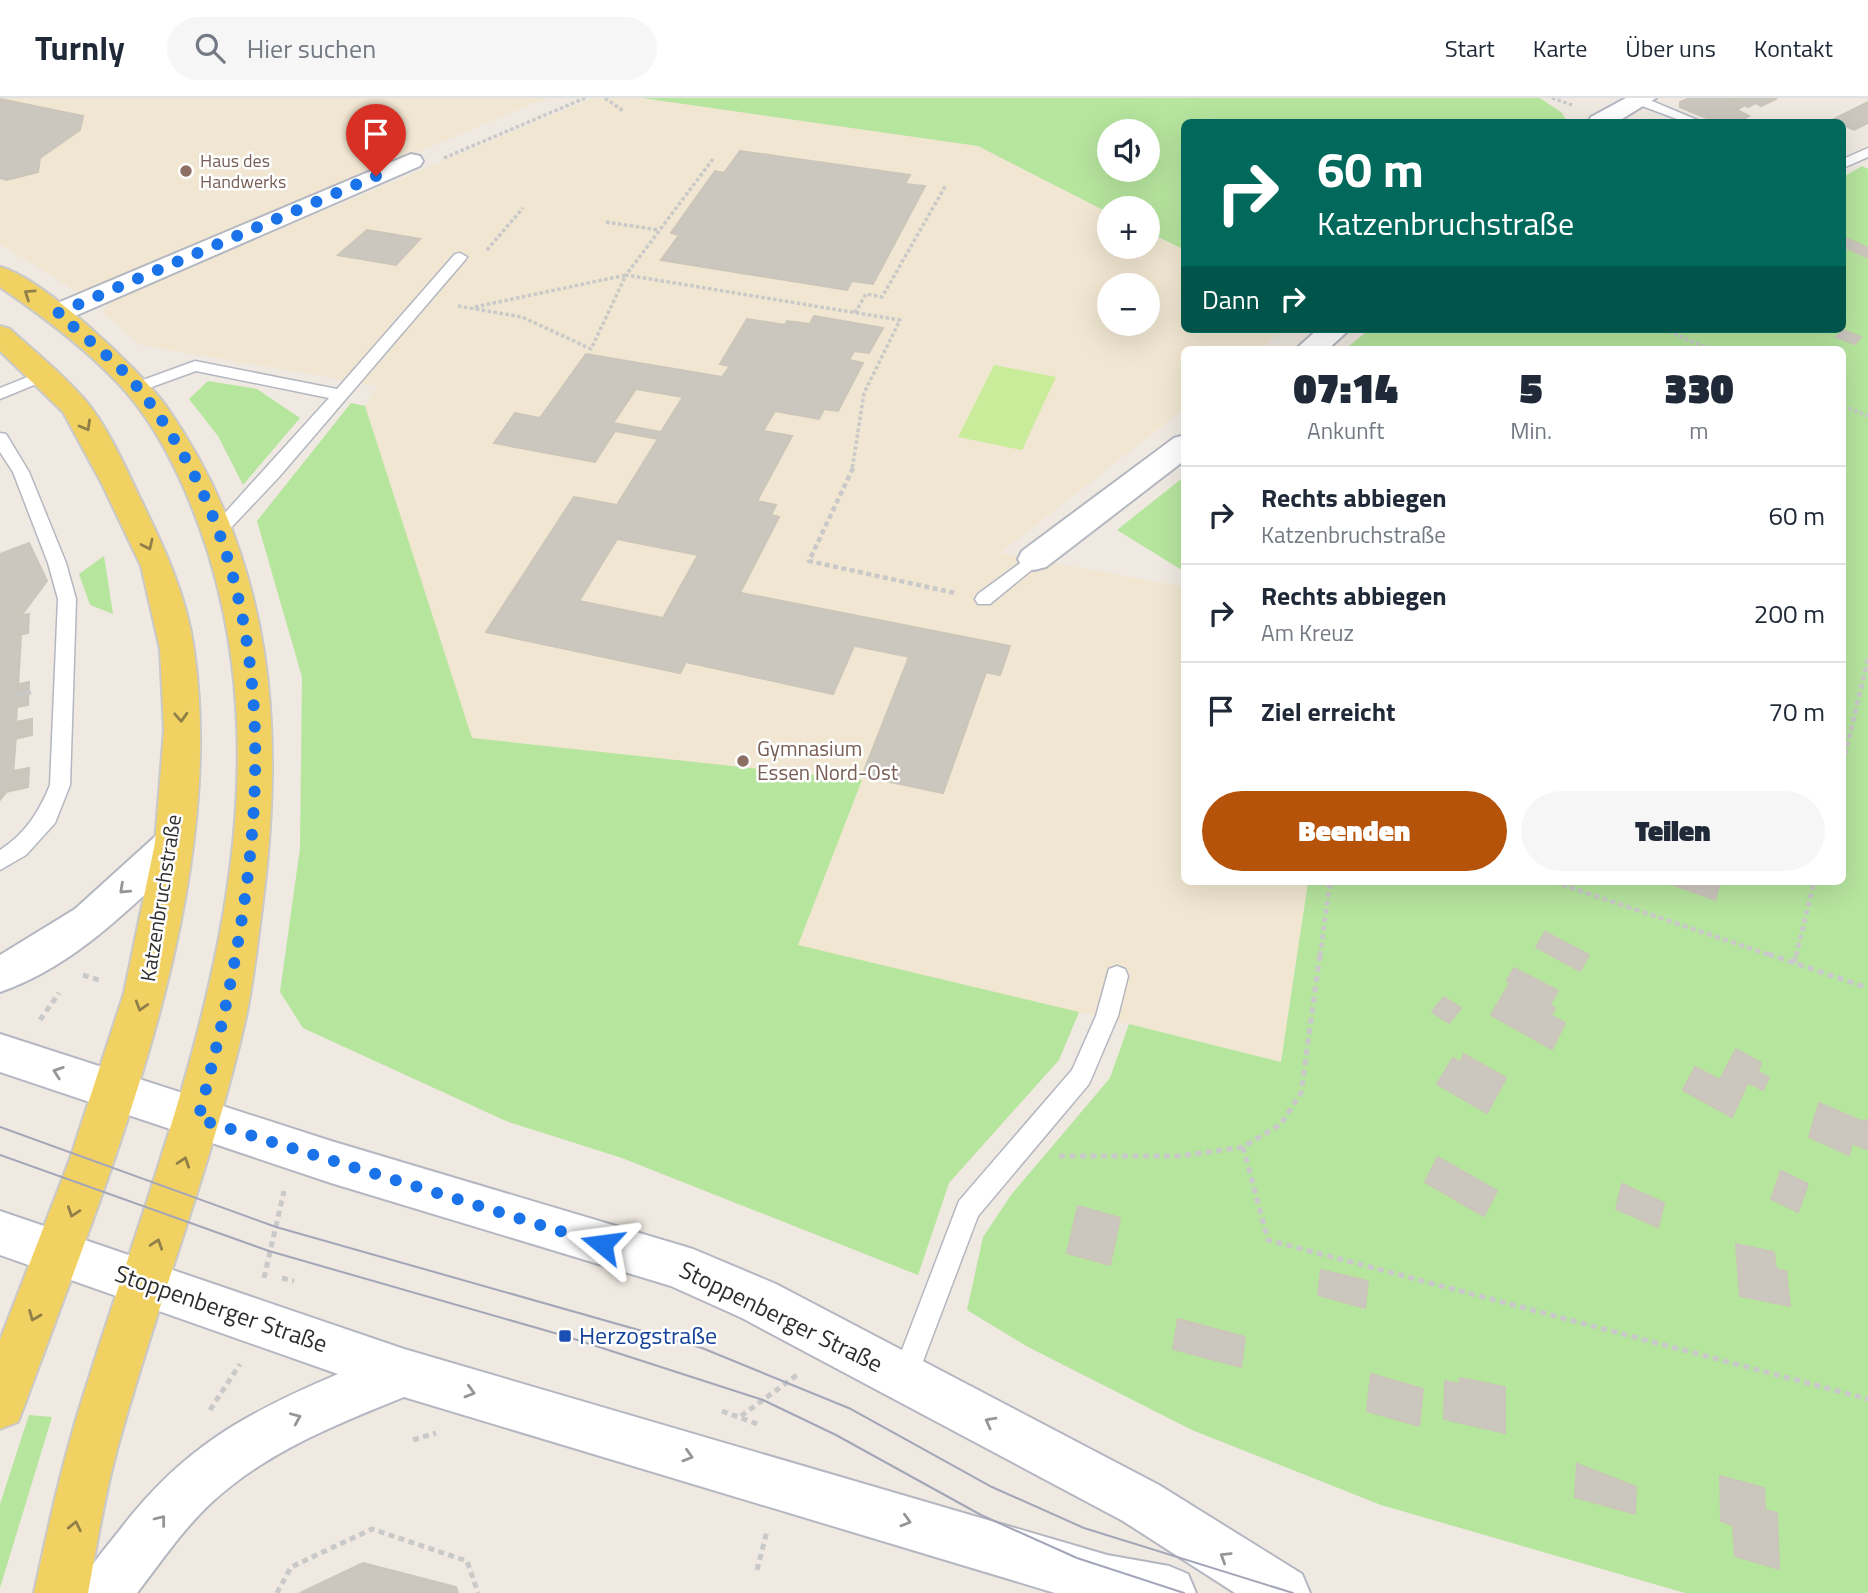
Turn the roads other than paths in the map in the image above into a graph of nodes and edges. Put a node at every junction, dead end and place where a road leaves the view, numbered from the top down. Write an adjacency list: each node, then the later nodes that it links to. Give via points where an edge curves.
1 (1642, 99): 2 (main road); 3 (lane)
2 (1605, 119)
3 (1688, 119)
4 (1868, 152): 6 (lane)
5 (411, 162): 9 (main road)
6 (1846, 163)
7 (460, 257): 16 (lane)
8 (0, 275): 9 (main road, one-way to 8)
9 (58, 313): 14 (main road)
10 (1331, 333): 12 (main road)
11 (0, 335): 13 (main road, Katzenbruchstraße)
12 (1314, 346)
13 (45, 375): 15 (lane); 22 (main road, Katzenbruchstraße, one-way to 22, via 75,407 158,566 177,649 182,730)
14 (138, 387): 16 (lane, via 195,366); 19 (main road, via 192,469)
15 (0, 394)
16 (341, 395): 19 (lane)
17 (0, 438): 23 (lane, via 21,472 67,599 60,785 48,817 19,849)
18 (1181, 448): 20 (main road)
19 (219, 530): 28 (main road, via 251,662 257,769 249,880 224,1021)
20 (1034, 559): 21 (lane)
21 (984, 599)
22 (174, 843): 24 (main road, one-way to 24, via 89,922); 27 (main road, Katzenbruchstraße, one-way to 27, via 145,993)
23 (0, 861)
24 (0, 975)
25 (1117, 975): 33 (lane, via 1107,1016 1082,1077 968,1209)
26 (0, 1052): 27 (main road, Stoppenberger Straße, one-way to 26)
27 (116, 1091): 28 (main road, Stoppenberger Straße); 30 (main road, Katzenbruchstraße, one-way to 30)
28 (198, 1119): 31 (main road, one-way to 28); 33 (main road, Stoppenberger Straße, via 676,1265 759,1301)
29 (0, 1233): 30 (main road, Stoppenberger Straße)
30 (59, 1252): 31 (main road, Stoppenberger Straße); 34 (main road, one-way to 34)
31 (144, 1284): 32 (main road, Stoppenberger Straße); 35 (main road, one-way to 31, via 90,1454)
32 (404, 1373): 36 (main road, one-way to 32, via 171,1507 236,1450 283,1423); 37 (main road, Stoppenberger Straße, one-way to 37, via 1107,1583)
33 (905, 1376): 38 (main road, Stoppenberger Straße, one-way to 33, via 1141,1503)
34 (0, 1404)
35 (61, 1593)
36 (104, 1593)
37 (1169, 1593)
38 (1283, 1593)

